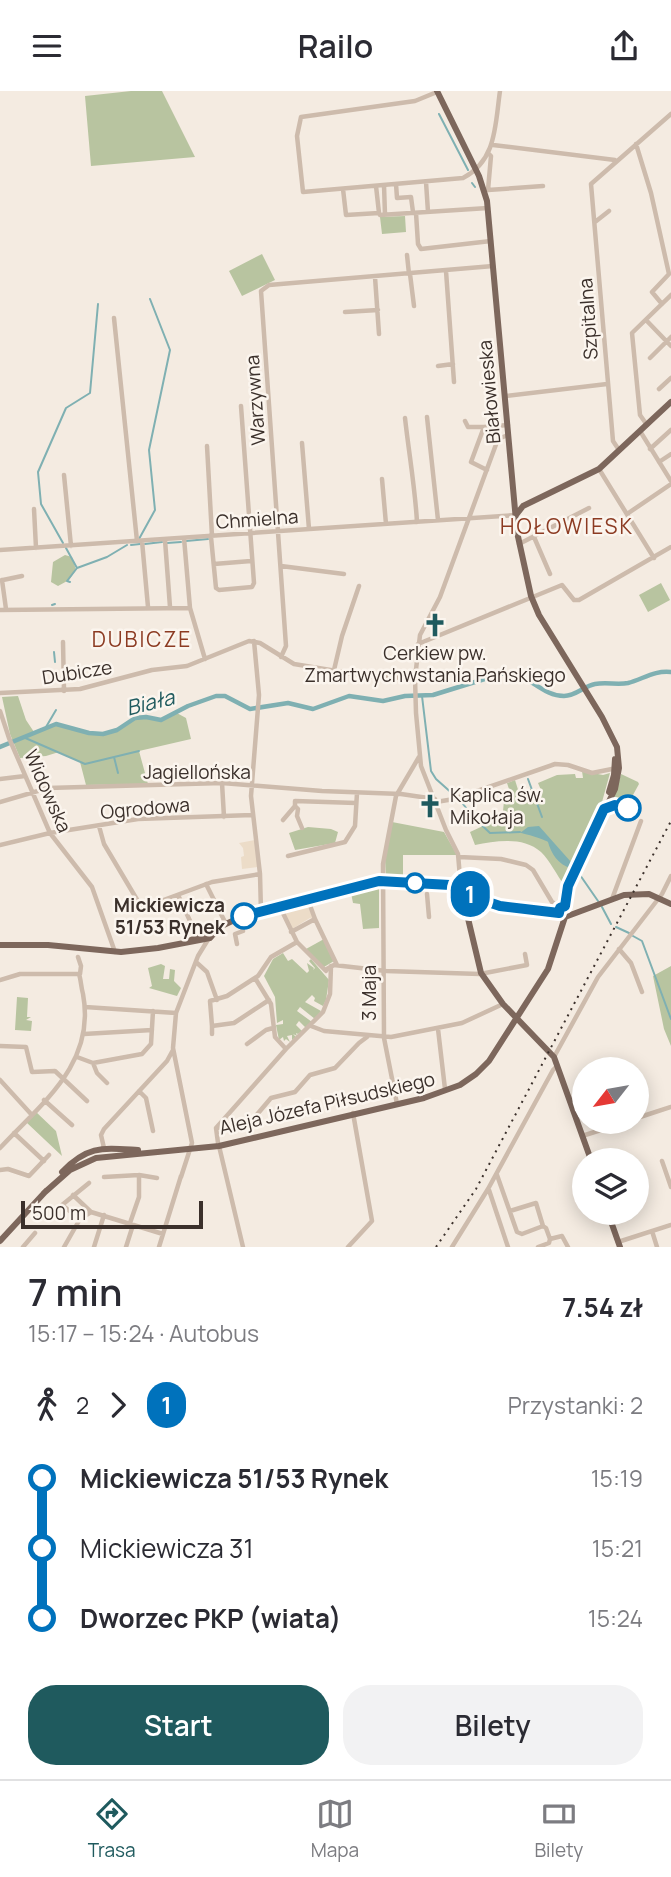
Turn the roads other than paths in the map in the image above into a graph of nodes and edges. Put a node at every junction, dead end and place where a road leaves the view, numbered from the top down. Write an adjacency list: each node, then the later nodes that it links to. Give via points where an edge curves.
1 (437, 91): 8 (main road, Białowieska); 14 (street, via 415,101 300,117 297,136 303,192)
2 (499, 91): 5 (street)
3 (671, 115): 4 (street)
4 (636, 144): 7 (street); 29 (street, via 669,274 652,292)
5 (493, 145): 6 (street); 7 (street)
6 (489, 154): 8 (street); 13 (street, via 488,190)
7 (616, 160): 21 (street, Szpitalna, via 591,184)
8 (475, 169): 9 (street, via 459,179); 15 (main road, Białowieska)
9 (426, 182): 10 (street); 17 (street)
10 (396, 184): 11 (street); 19 (street, via 397,198 411,197)
11 (384, 185): 12 (street); 20 (street)
12 (376, 186): 14 (street); 18 (street)
13 (543, 186)
14 (343, 189): 18 (street, via 346,215)
15 (488, 208): 17 (street); 22 (main road, Białowieska)
16 (609, 211): 21 (street)
17 (428, 212): 19 (street)
18 (379, 213): 20 (street)
19 (414, 213): 20 (street); 22 (street, via 421,249)
20 (385, 215)
21 (594, 223): 43 (street, Szpitalna)
22 (491, 241): 24 (main road, Białowieska)
23 (407, 255): 26 (street)
24 (493, 266): 25 (street, Warzywna); 45 (main road, Białowieska)
25 (446, 271): 26 (street, Warzywna); 39 (street)
26 (410, 274): 27 (street, Warzywna); 30 (street)
27 (375, 277): 31 (street); 79 (street, Warzywna, via 269,285 261,291)
28 (671, 295): 29 (street)
29 (662, 304): 34 (street)
30 (414, 306)
31 (377, 310): 32 (street); 35 (street)
32 (345, 312)
33 (114, 318): 85 (street)
34 (646, 320): 36 (street); 52 (street, via 632,333 640,415)
35 (379, 334)
36 (669, 339): 37 (street); 38 (street)
37 (671, 346)
38 (650, 358)
39 (453, 364): 40 (street); 42 (street)
40 (438, 366)
41 (671, 378): 44 (street)
42 (454, 382)
43 (607, 384): 45 (street); 60 (street, Szpitalna, via 613,441)
44 (659, 389)
45 (505, 396): 51 (main road, Białowieska)
46 (671, 402): 52 (main road)
47 (241, 406): 80 (street)
48 (427, 417): 75 (street)
49 (405, 418): 76 (street)
50 (465, 421): 53 (street, via 470,428)
51 (508, 425): 53 (street); 56 (main road, Białowieska)
52 (647, 425): 55 (main road)
53 (484, 427): 64 (street, via 471,462)
54 (671, 430): 59 (street)
55 (640, 431): 59 (street); 60 (main road)
56 (509, 437): 64 (street, via 498,442); 68 (main road, Białowieska)
57 (302, 443): 78 (street)
58 (207, 446): 81 (street)
59 (650, 449): 62 (street)
60 (619, 450): 63 (main road)
61 (671, 454): 62 (street)
62 (659, 463): 67 (street)
63 (599, 469): 69 (main road); 72 (street)
64 (487, 470): 74 (street)
65 (64, 475): 87 (street)
66 (382, 479): 77 (street)
67 (671, 483): 72 (street)
68 (514, 503): 69 (main road); 73 (main road, Białowieska)
69 (523, 506): 73 (main road)
70 (589, 508): 82 (street)
71 (34, 509): 89 (street)
72 (627, 514): 91 (street)
73 (516, 515): 74 (street, Chmielna); 86 (main road, Białowieska)
74 (469, 518): 75 (street, Chmielna); 107 (street)
75 (438, 520): 76 (street, Chmielna)
76 (417, 522): 77 (street, Chmielna)
77 (386, 524): 78 (street, Chmielna)
78 (309, 529): 79 (street, Chmielna)
79 (278, 531): 80 (street, Chmielna); 94 (street, Warzywna)
80 (249, 533): 81 (street, Chmielna); 92 (street)
81 (212, 536): 83 (street, Chmielna); 93 (street)
82 (534, 537): 86 (street); 96 (street)
83 (184, 538): 84 (street, Chmielna); 103 (street)
84 (165, 540): 85 (street, Chmielna); 102 (street)
85 (140, 541): 87 (street, Chmielna); 101 (street)
86 (519, 544): 100 (main road, Białowieska)
87 (71, 546): 89 (street, Chmielna)
88 (671, 547): 91 (street)
89 (36, 548): 90 (street, Chmielna)
90 (0, 550)
91 (654, 558): 100 (street, via 577,601 562,585)
92 (251, 561): 93 (street); 93 (street, via 254,583 250,587 218,589)
93 (214, 564)
94 (281, 566): 95 (street); 108 (street, Warzywna, via 286,646)
95 (344, 574)
96 (550, 574)
97 (22, 576): 98 (street)
98 (1, 580): 104 (street)
99 (359, 586): 110 (street)
100 (531, 596): 107 (street); 118 (main road, Białowieska, via 617,747)
101 (148, 607): 102 (street); 104 (street)
102 (170, 607): 103 (street)
103 (190, 608): 109 (street)
104 (3, 610)
105 (64, 642): 112 (street)
106 (253, 644): 108 (street); 109 (street, Dubicze, via 245,641); 122 (street, via 259,705)
107 (418, 644): 111 (street)
108 (281, 657): 110 (street, via 294,664)
109 (205, 659): 112 (street, Dubicze)
110 (334, 670): 111 (street)
111 (415, 678): 115 (street)
112 (64, 691): 113 (street, Dubicze)
113 (0, 693)
114 (0, 711): 119 (street, Widowska)
115 (419, 756): 116 (street, 3 Maja); 117 (street)
116 (414, 765): 117 (street); 125 (street, 3 Maja)
117 (421, 767): 126 (street)
118 (617, 768): 126 (street, via 592,773 555,764); 154 (main road)
119 (25, 776): 120 (street); 123 (street, Widowska)
120 (0, 779)
121 (222, 783): 122 (street, Jagiellońska); 123 (street, Jagiellońska, via 55,787); 131 (street)
122 (251, 785): 124 (street, Jagiellońska); 130 (street)
123 (33, 793): 127 (street, Jagiellońska); 136 (street, Widowska)
124 (357, 793): 125 (street, Jagiellońska); 128 (street)
125 (397, 794): 126 (street, Jagiellońska); 142 (street, 3 Maja)
126 (436, 801): 139 (street)
127 (0, 802)
128 (356, 803): 129 (street, via 295,801); 138 (street, via 354,831 345,842)
129 (295, 806): 132 (street); 135 (street)
130 (252, 815): 131 (street, Ogrodowa); 140 (street)
131 (224, 817): 134 (street, Ogrodowa, via 138,819)
132 (284, 820)
133 (641, 821): 144 (street)
134 (99, 826): 136 (street, Ogrodowa); 147 (street, via 104,844 142,908)
135 (302, 828)
136 (50, 833): 137 (street, Ogrodowa); 166 (street, Widowska, via 92,887)
137 (0, 845)
138 (288, 856)
139 (459, 857): 146 (street); 154 (street, via 526,865)
140 (260, 874): 143 (street); 155 (street)
141 (671, 876): 149 (street)
142 (383, 881): 145 (main road); 151 (main road); 171 (street, 3 Maja)
143 (206, 884): 147 (street); 159 (street)
144 (615, 888): 148 (street); 150 (street)
145 (427, 889): 146 (main road, via 450,885); 156 (street)
146 (461, 889): 154 (main road, via 500,906); 173 (main road)
147 (178, 895): 161 (street)
148 (621, 895): 149 (main road); 150 (main road)
149 (659, 898): 152 (main road); 165 (street)
150 (612, 899): 154 (main road, via 583,911)
151 (308, 900): 153 (main road); 158 (street)
152 (671, 904)
153 (280, 907): 155 (main road); 160 (street)
154 (564, 911): 183 (main road, Aleja Józefa Piłsudskiego, via 548,969)
155 (261, 912): 157 (main road)
156 (429, 917)
157 (240, 918): 159 (main road); 163 (street, via 243,931 235,934)
158 (315, 919): 160 (street); 170 (street)
159 (226, 924): 161 (main road)
160 (291, 932): 162 (street)
161 (204, 938): 166 (main road); 169 (street)
162 (297, 942): 170 (street); 174 (street, via 271,957)
163 (237, 944)
164 (0, 945): 166 (main road)
165 (619, 949): 176 (street, via 632,963); 198 (street, via 598,977)
166 (115, 952)
167 (525, 954): 173 (street, via 527,965)
168 (78, 957): 172 (street)
169 (196, 962): 177 (street, via 206,972); 182 (street)
170 (331, 967): 171 (street); 184 (street, via 328,1001)
171 (383, 971): 173 (street); 192 (street, 3 Maja)
172 (79, 974): 175 (street, via 20,974); 180 (street)
173 (481, 974): 179 (main road)
174 (255, 978): 177 (street); 178 (street)
175 (0, 980)
176 (642, 992)
177 (217, 1000): 185 (street, via 210,1001)
178 (269, 1000): 185 (street, via 234,1023); 186 (street)
179 (503, 1004): 183 (main road); 187 (street)
180 (85, 1007): 181 (street); 189 (street)
181 (153, 1011): 182 (street); 188 (street)
182 (176, 1013): 195 (street)
183 (516, 1021): 198 (main road); 204 (main road, Aleja Józefa Piłsudskiego, via 482,1065); 208 (main road, Aleja Józefa Piłsudskiego, via 489,1061 464,1083)
184 (311, 1025): 191 (street, via 318,1031); 196 (street)
185 (212, 1026): 190 (street)
186 (274, 1028): 193 (street); 196 (street, via 276,1039)
187 (438, 1029): 192 (street); 204 (street)
188 (152, 1030): 189 (street); 199 (street, via 151,1044 142,1054)
189 (84, 1034): 197 (street)
190 (212, 1034)
191 (367, 1037): 192 (street); 214 (street, via 335,1067 310,1075 295,1092 271,1098 254,1118)
192 (384, 1038): 208 (street, 3 Maja)
193 (247, 1044)
194 (0, 1046): 201 (street, via 26,1047 32,1072 52,1070)
195 (173, 1048): 205 (street); 222 (street)
196 (286, 1049): 214 (street)
197 (77, 1057): 199 (street); 201 (street)
198 (554, 1057): 200 (main road)
199 (93, 1063): 203 (street)
200 (557, 1066): 218 (main road); 230 (street)
201 (63, 1079): 206 (street); 207 (street)
202 (0, 1080): 211 (street)
203 (107, 1083)
204 (445, 1089): 208 (main road, Aleja Józefa Piłsudskiego)
205 (139, 1091): 215 (street, via 147,1102); 220 (street, via 104,1129)
206 (44, 1100): 211 (street); 213 (street)
207 (87, 1101)
208 (397, 1103): 210 (main road, Aleja Józefa Piłsudskiego)
209 (671, 1107): 212 (street)
210 (353, 1113): 219 (main road, Aleja Józefa Piłsudskiego); 258 (street, via 372,1221)
211 (31, 1114): 216 (street)
212 (649, 1114)
213 (72, 1125)
214 (216, 1128): 219 (street)
215 (153, 1131)
216 (14, 1133): 221 (street); 227 (street)
217 (588, 1134): 218 (street)
218 (582, 1136): 223 (main road)
219 (218, 1145): 222 (main road, Aleja Józefa Piłsudskiego); 257 (street)
220 (101, 1146): 222 (main road, Aleja Józefa Piłsudskiego); 225 (main road); 226 (main road)
221 (0, 1148)
222 (190, 1148): 225 (main road, Aleja Józefa Piłsudskiego); 248 (street)
223 (586, 1148)
224 (49, 1155): 227 (street)
225 (100, 1157): 226 (main road, Aleja Józefa Piłsudskiego)
226 (82, 1159): 250 (main road)
227 (44, 1161): 229 (street, via 27,1176)
228 (662, 1161): 235 (street)
229 (0, 1170)
230 (497, 1174): 236 (street); 238 (street)
231 (139, 1175): 232 (street); 233 (street); 242 (street)
232 (104, 1177)
233 (157, 1178)
234 (89, 1183): 237 (street)
235 (671, 1187)
236 (488, 1189): 259 (street); 260 (street)
237 (73, 1195): 239 (street); 241 (street, via 62,1207)
238 (510, 1211): 245 (street, via 520,1234); 245 (street, via 536,1203)
239 (91, 1212): 240 (street); 241 (street)
240 (104, 1215): 242 (street); 254 (street)
241 (80, 1219): 253 (street)
242 (132, 1224): 248 (street); 255 (street)
243 (671, 1224): 246 (street)
244 (612, 1225): 251 (main road)
245 (543, 1226): 249 (street)
246 (652, 1231): 251 (street); 263 (street)
247 (34, 1233): 252 (street)
248 (163, 1234): 256 (street)
249 (550, 1239): 261 (street); 262 (street, via 562,1236)
250 (0, 1241)
251 (619, 1245)
252 (25, 1246)
253 (64, 1247)
254 (94, 1247)
255 (126, 1247)
256 (159, 1247)
257 (243, 1247)
258 (348, 1247)
259 (452, 1247)
260 (508, 1247)
261 (538, 1247)
262 (568, 1247)
263 (657, 1247)

